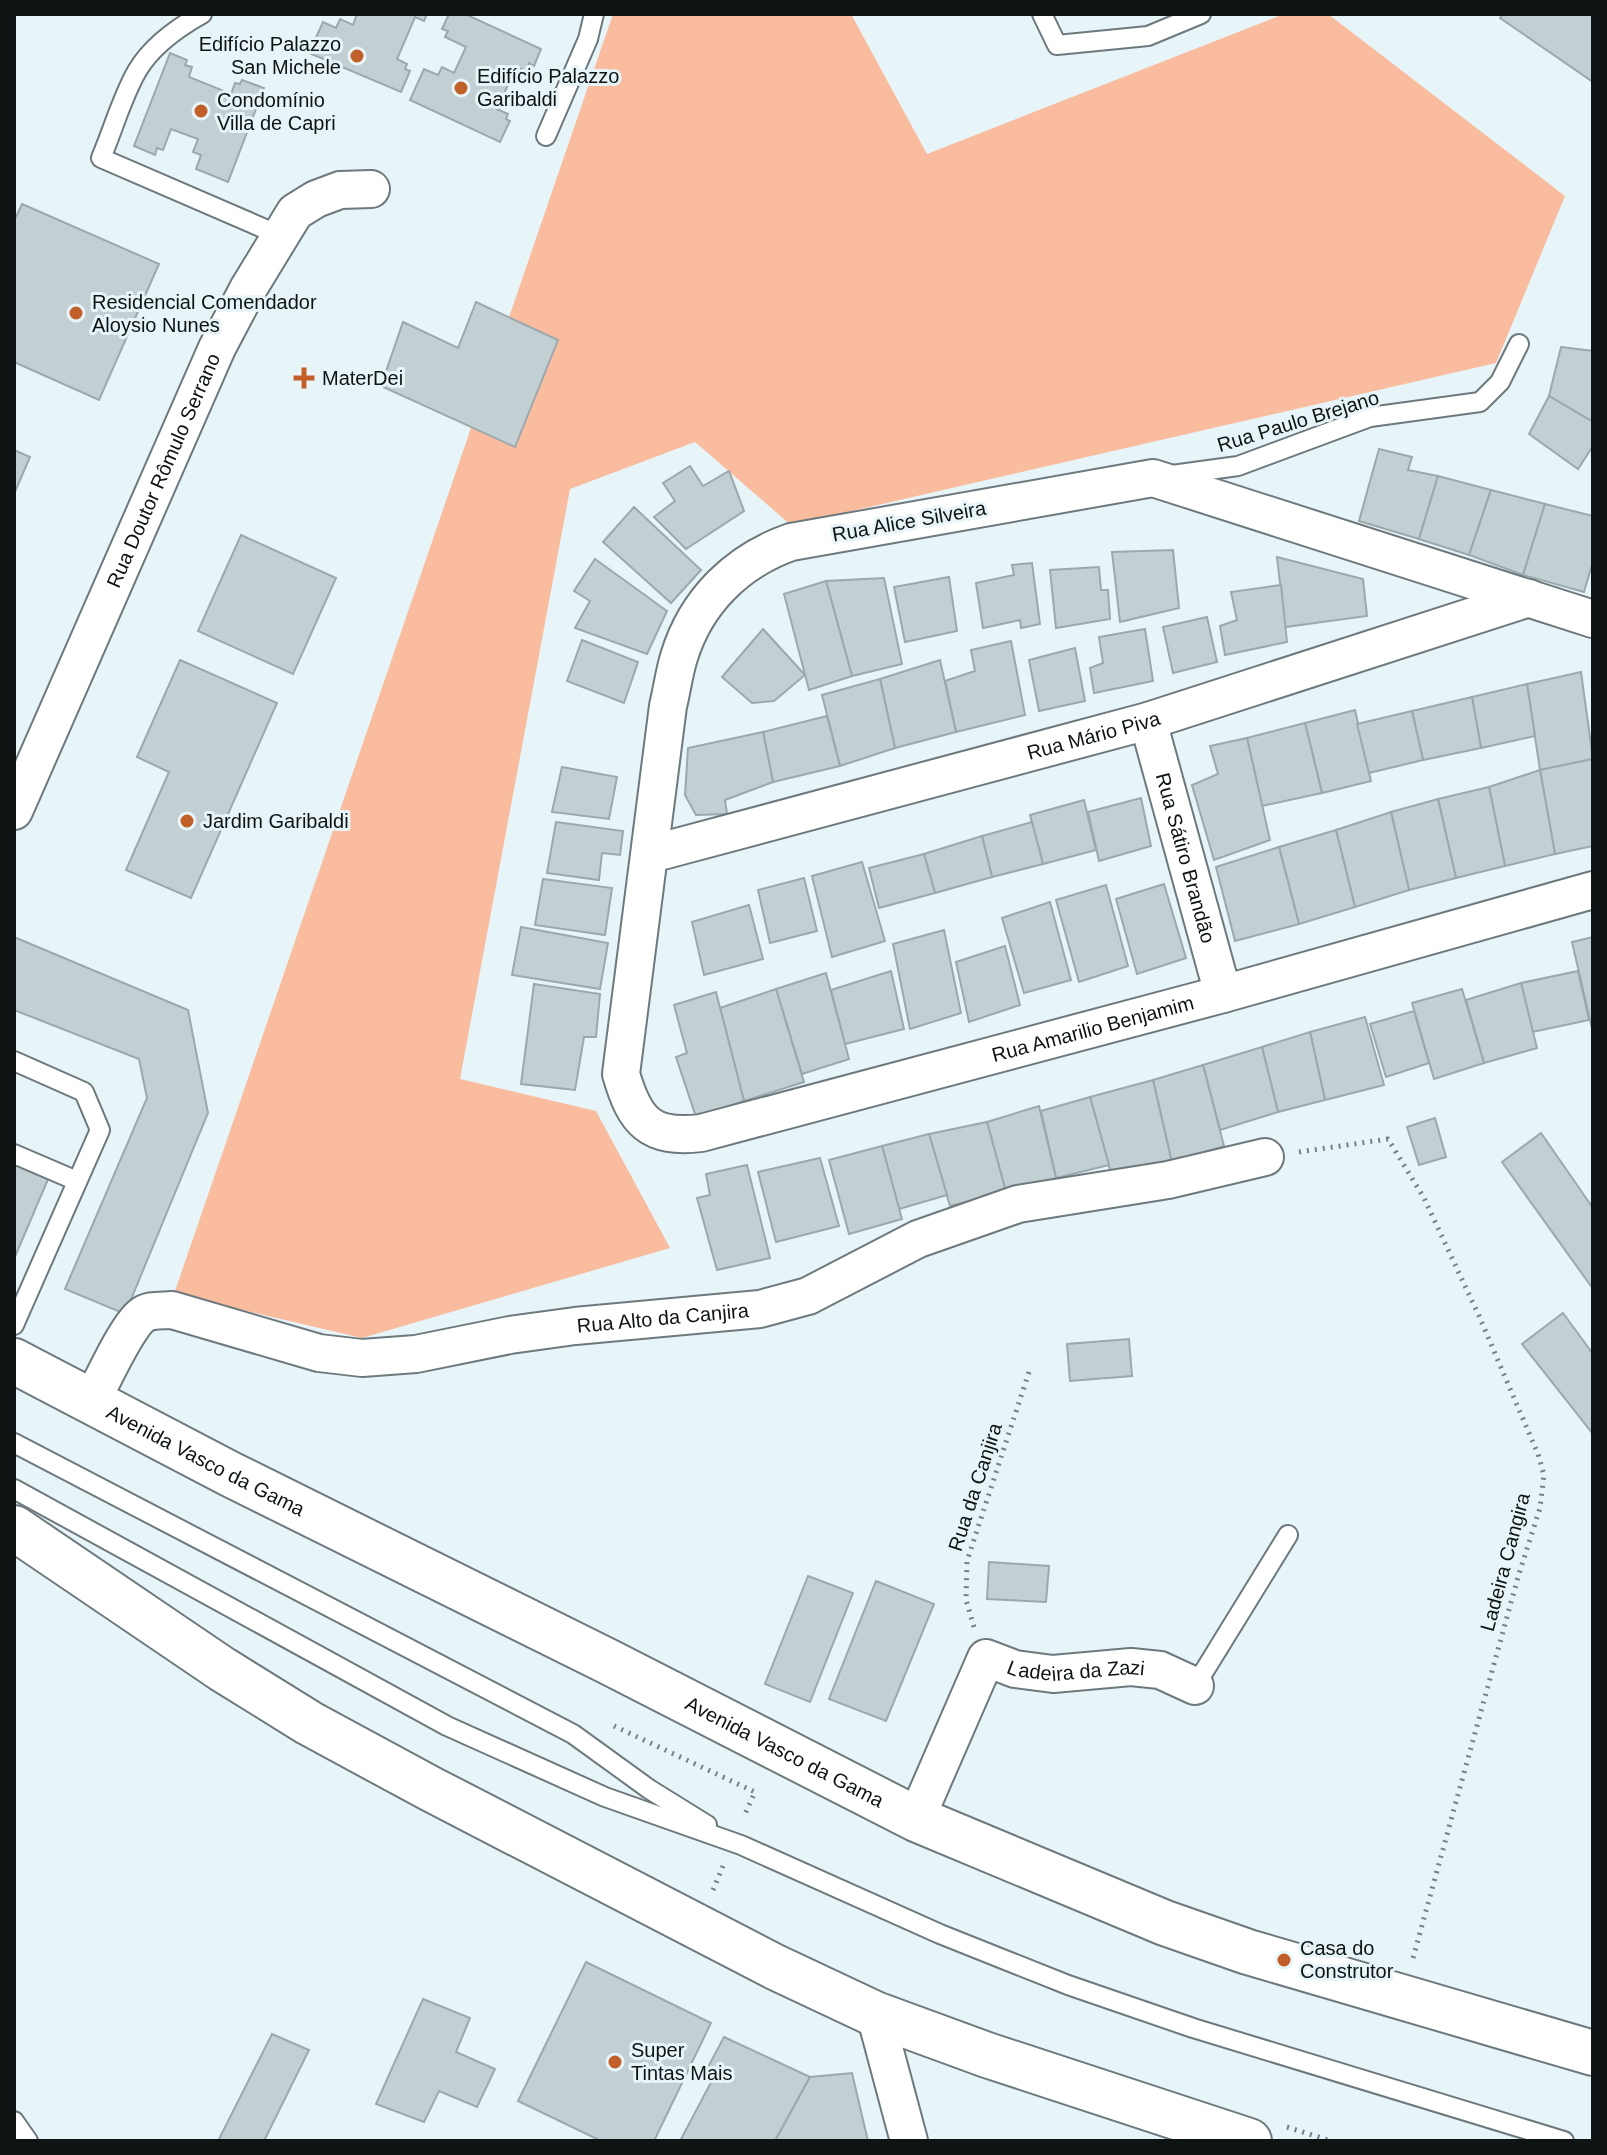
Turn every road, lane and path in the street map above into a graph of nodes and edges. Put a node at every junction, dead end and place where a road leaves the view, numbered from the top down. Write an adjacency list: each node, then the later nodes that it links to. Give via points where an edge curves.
1 (202, 14): 7 (lane, via 183,24 137,71 101,158)
2 (594, 14): 5 (lane)
3 (1042, 14): 4 (lane, via 1057,45 1148,36)
4 (1201, 14)
5 (546, 136)
6 (371, 189): 7 (street, Rua Doutor Rômulo Serrano, via 340,190 316,199 295,212)
7 (279, 235): 13 (street, Rua Doutor Rômulo Serrano, via 217,348)
8 (1519, 344): 9 (lane, Rua Paulo Brejano, via 1500,382 1480,402 1370,417 1238,466)
9 (1153, 478): 10 (street, Rua Alice Silveira); 14 (street, Rua Alice Silveira, via 791,542 764,551 729,576 700,611 679,656)
10 (1529, 598): 11 (street, Rua Alice Silveira); 12 (street, Rua Mário Piva)
11 (1593, 619)
12 (1148, 721): 14 (street, Rua Mário Piva); 16 (street, Rua Sátiro Brandão)
13 (14, 811)
14 (651, 854): 18 (street, Rua Alice Silveira)
15 (1593, 890): 16 (street, Rua Amarilio Benjamim)
16 (1223, 994): 18 (street, Rua Amarilio Benjamim, via 701,1133 675,1136 646,1124 630,1102)
17 (14, 1061): 21 (lane, via 84,1092 100,1130)
18 (621, 1074)
19 (14, 1154): 21 (lane)
20 (1265, 1157): 25 (street, Rua Alto da Canjira, via 1168,1180 1018,1204 918,1239 808,1296 760,1309 575,1326 416,1354 362,1358 319,1353 172,1310 152,1311 141,1316 127,1336); 34 (path, Ladeira Cangira, via 1388,1139 1424,1198 1544,1475 1540,1508)
21 (77, 1181): 22 (lane)
22 (14, 1325)
23 (14, 1361): 25 (main road, Avenida Vasco da Gama)
24 (1029, 1372): 30 (path, Rua da Canjira, via 967,1561 966,1600)
25 (92, 1400): 32 (main road, Avenida Vasco da Gama)
26 (14, 1443): 33 (lane, via 573,1734)
27 (14, 1489): 33 (lane, via 447,1726 605,1797)
28 (14, 1528): 35 (main road, via 309,1723)
29 (1288, 1535): 31 (lane)
30 (986, 1658): 31 (street, Ladeira da Zazi, via 1053,1674 1131,1667 1160,1670); 32 (street, Ladeira da Zazi)
31 (1195, 1686)
32 (916, 1819): 34 (main road, Avenida Vasco da Gama, via 1165,1923)
33 (741, 1845): 41 (lane, via 1068,1985)
34 (1403, 1997): 36 (main road, Avenida Vasco da Gama)
35 (875, 2014): 39 (street); 40 (main road)
36 (1593, 2053)
37 (14, 2121): 38 (lane)
38 (28, 2141)
39 (909, 2141)
40 (1249, 2141)
41 (1564, 2141)

